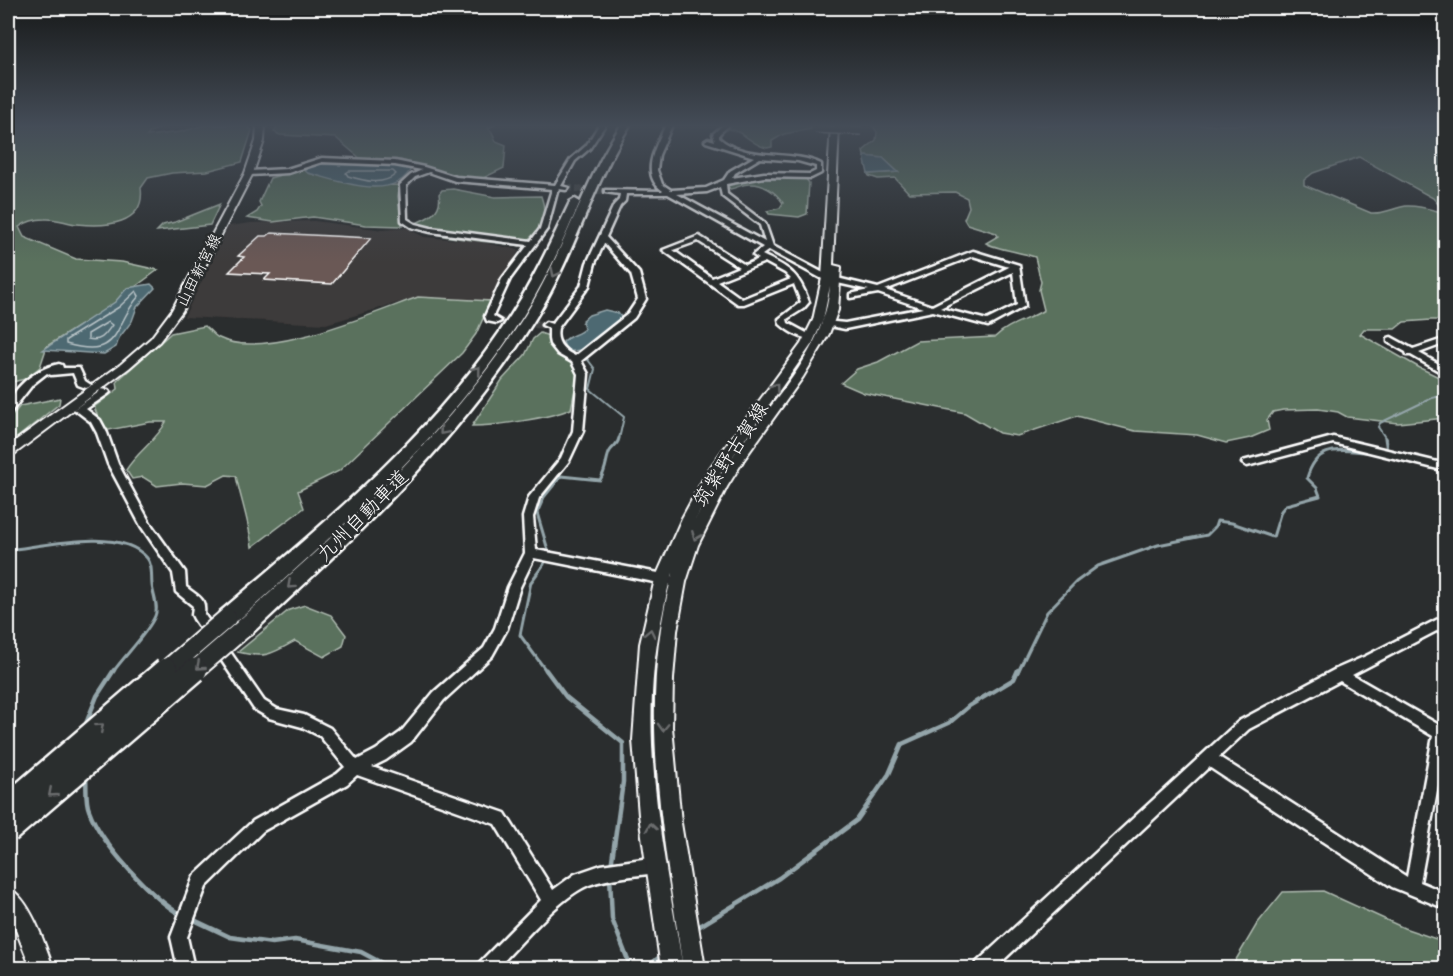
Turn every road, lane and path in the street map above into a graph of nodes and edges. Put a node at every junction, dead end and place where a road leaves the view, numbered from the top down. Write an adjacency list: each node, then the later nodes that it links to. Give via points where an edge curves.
1 (284, 171): 12 (street)
2 (428, 171): 21 (street, via 403,184 404,220 431,230)
3 (431, 171): 15 (street, via 473,182)
4 (569, 171): 15 (street)
5 (589, 171): 51 (highway, 九州自動車道, one-way to 5, via 426,430 491,353 537,283)
6 (601, 171): 51 (highway, 九州自動車道, one-way to 51, via 549,285 487,378 431,444 312,566)
7 (653, 171): 13 (street)
8 (735, 171): 14 (street)
9 (819, 171): 14 (street, via 817,174 764,175)
10 (834, 171): 27 (main road, 筑紫野古賀線)
11 (839, 171): 27 (main road, 筑紫野古賀線)
12 (249, 173): 45 (main road, 山田新宮線, via 192,286 155,340)
13 (652, 175): 18 (street); 19 (street)
14 (725, 182): 18 (street, via 706,190); 22 (street, via 724,195 763,224)
15 (562, 188): 21 (street, via 554,192 543,229)
16 (608, 191): 17 (street)
17 (623, 192): 19 (street); 20 (street)
18 (668, 192): 19 (street); 22 (street)
19 (639, 193)
20 (603, 238): 38 (street, via 581,293 550,326 556,346); 38 (street, via 635,273 642,299 631,316)
21 (532, 243): 32 (street, via 506,279 492,308 490,319)
22 (768, 247): 23 (street, via 757,253); 27 (street)
23 (767, 259): 25 (street); 26 (street, via 783,266)
24 (1016, 267): 29 (street, via 973,253); 31 (street); 31 (street, via 1022,306 988,323)
25 (745, 268): 28 (street); 28 (street, via 699,238 667,250)
26 (796, 279): 28 (street, via 741,302); 34 (street, via 805,302 787,314 784,324)
27 (831, 279): 29 (street); 33 (main road, 筑紫野古賀線); 34 (main road, 筑紫野古賀線)
28 (711, 280)
29 (876, 291): 30 (street); 31 (street)
30 (853, 296)
31 (933, 309): 33 (street, via 852,325)
32 (497, 321)
33 (828, 323): 49 (main road, 筑紫野古賀線, one-way to 49, via 801,372 730,470)
34 (810, 337): 49 (main road, 筑紫野古賀線, one-way to 34, via 689,518 712,475)
35 (1391, 340): 37 (street)
36 (1446, 340): 37 (street)
37 (1410, 353): 40 (street)
38 (576, 360): 48 (street, via 583,374 578,431 565,459 531,504)
39 (59, 366): 41 (street)
40 (1446, 372)
41 (41, 373): 42 (street, via 76,370); 44 (street)
42 (86, 386)
43 (103, 391): 55 (street, via 79,410 95,420 146,526 179,572 180,589 199,604 198,615 259,705 325,732)
44 (8, 410)
45 (8, 452)
46 (1247, 463): 47 (street, via 1333,440)
47 (1446, 468)
48 (531, 552): 49 (street); 55 (street, via 513,586 501,628 488,652 439,696 406,737)
49 (671, 580): 58 (main road, 筑紫野古賀線, one-way to 49, via 642,740 644,683 648,644); 63 (main road, 筑紫野古賀線, one-way to 63, via 662,738)
50 (1446, 620): 52 (street)
51 (236, 623): 56 (highway, 九州自動車道, one-way to 51, bridge); 57 (highway, 九州自動車道, one-way to 57, bridge)
52 (1339, 674): 53 (street); 54 (street, via 1244,725)
53 (1443, 735): 59 (street)
54 (1209, 759): 59 (street); 68 (street)
55 (355, 768): 61 (street, via 500,818); 66 (street, via 258,826 200,882 179,938)
56 (8, 806)
57 (8, 831)
58 (657, 865): 61 (street, via 601,873 581,880); 64 (main road, 筑紫野古賀線)
59 (1411, 886): 62 (street)
60 (8, 898): 65 (main road, via 20,914)
61 (551, 901): 67 (street)
62 (1446, 901)
63 (693, 959)
64 (672, 965)
65 (42, 969)
66 (186, 969)
67 (486, 969)
68 (984, 969)

